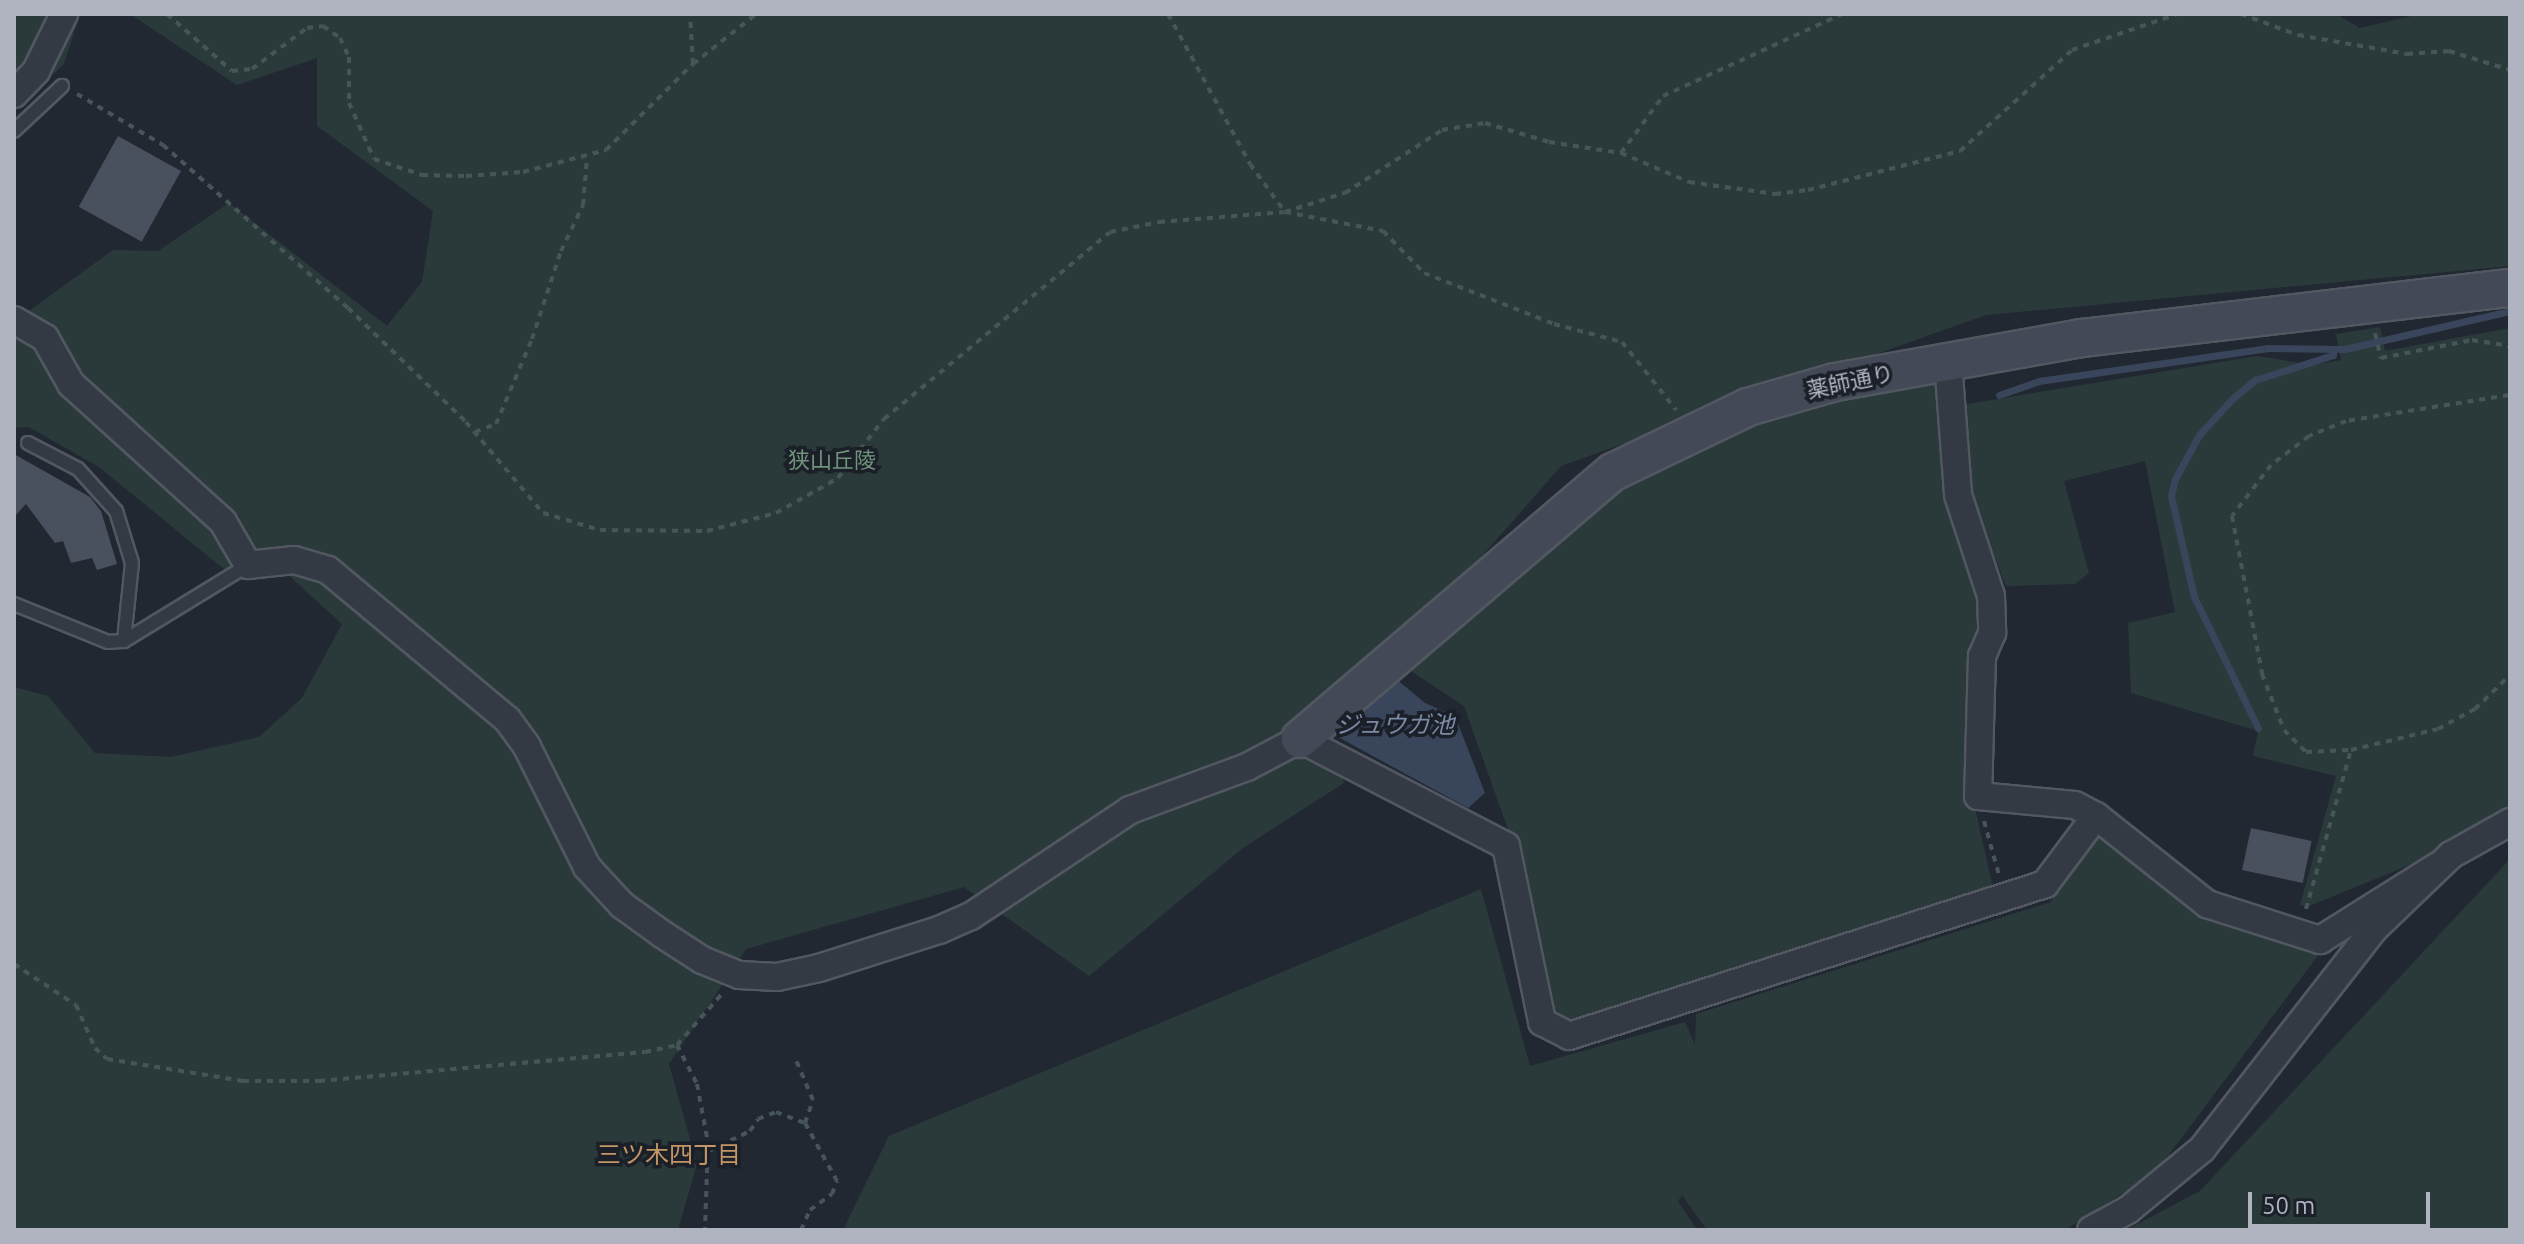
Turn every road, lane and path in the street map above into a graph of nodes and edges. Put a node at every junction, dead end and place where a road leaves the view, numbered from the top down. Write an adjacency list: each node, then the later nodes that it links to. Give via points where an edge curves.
1 (64, 14): 12 (street, via 36,71)
2 (167, 14): 15 (path, via 232,71 252,69 307,28 323,26 340,38 349,57 349,103 374,159 422,175 466,176 523,172)
3 (690, 14): 9 (path)
4 (756, 14): 9 (path)
5 (1168, 14): 16 (path, via 1250,164)
6 (1842, 14): 14 (path, via 1663,96)
7 (2177, 14): 14 (path, via 2072,50 1960,151 1933,160 1775,194 1689,182)
8 (2241, 14): 10 (path, via 2298,35 2407,54 2449,51)
9 (693, 64): 15 (path, via 606,150)
10 (2510, 70)
11 (62, 86): 13 (lane); 23 (path, via 163,145 348,308)
12 (14, 94)
13 (14, 131)
14 (1621, 153): 16 (path, via 1549,142 1485,123 1456,127 1442,130 1345,193)
15 (587, 158): 23 (path, via 583,205 561,251 532,339 496,424)
16 (1285, 212): 23 (path, via 1159,222 1110,232 884,419 838,478 776,513 707,531 600,530 543,513); 24 (path, via 1383,231 1424,273 1554,324 1622,342)
17 (2510, 288): 21 (street, 薬師通り, via 2336,305)
18 (14, 320): 26 (street, via 45,338 71,384 223,522)
19 (2374, 328): 20 (path, via 2381,358 2472,340)
20 (2510, 346)
21 (1948, 361): 24 (street, 薬師通り, via 1835,382 1748,407); 32 (street, via 1958,495 1991,596 1992,633 1982,656)
22 (2510, 396): 31 (path, via 2346,421 2309,436 2271,465 2232,516 2262,674 2284,730 2306,752)
23 (475, 432)
24 (1692, 432): 30 (street, 薬師通り, via 1613,472)
25 (28, 443): 28 (lane, via 78,469 116,511 132,563)
26 (248, 565): 28 (lane); 39 (street, via 294,560 328,570 392,622 507,719 527,747 587,867 622,905 702,960)
27 (14, 604): 28 (lane, via 108,642)
28 (124, 641)
29 (2510, 675): 31 (path, via 2475,709 2438,729)
30 (1300, 739): 33 (street, via 1506,846 1542,1022 1569,1036 2045,884); 39 (street, via 1247,767 1130,810 971,916 939,930 819,968 777,977)
31 (2351, 750): 37 (path)
32 (1978, 796): 33 (street, via 2075,805); 36 (path)
33 (2096, 816): 37 (street, via 2207,904)
34 (2510, 822): 35 (street, via 2489,829)
35 (2438, 866): 37 (street, via 2320,940); 46 (street, via 2331,979 2202,1149 2139,1202)
36 (1999, 874)
37 (2299, 936)
38 (14, 964): 40 (path, via 76,1005 95,1048 107,1059 184,1074 319,1081)
39 (739, 975): 40 (path)
40 (677, 1045): 43 (path, via 697,1084)
41 (796, 1060): 42 (path, via 813,1100)
42 (805, 1123): 43 (path, via 776,1112); 45 (path, via 837,1181 832,1194 810,1210)
43 (709, 1151): 44 (path)
44 (705, 1230)
45 (801, 1230)
46 (2091, 1230)

